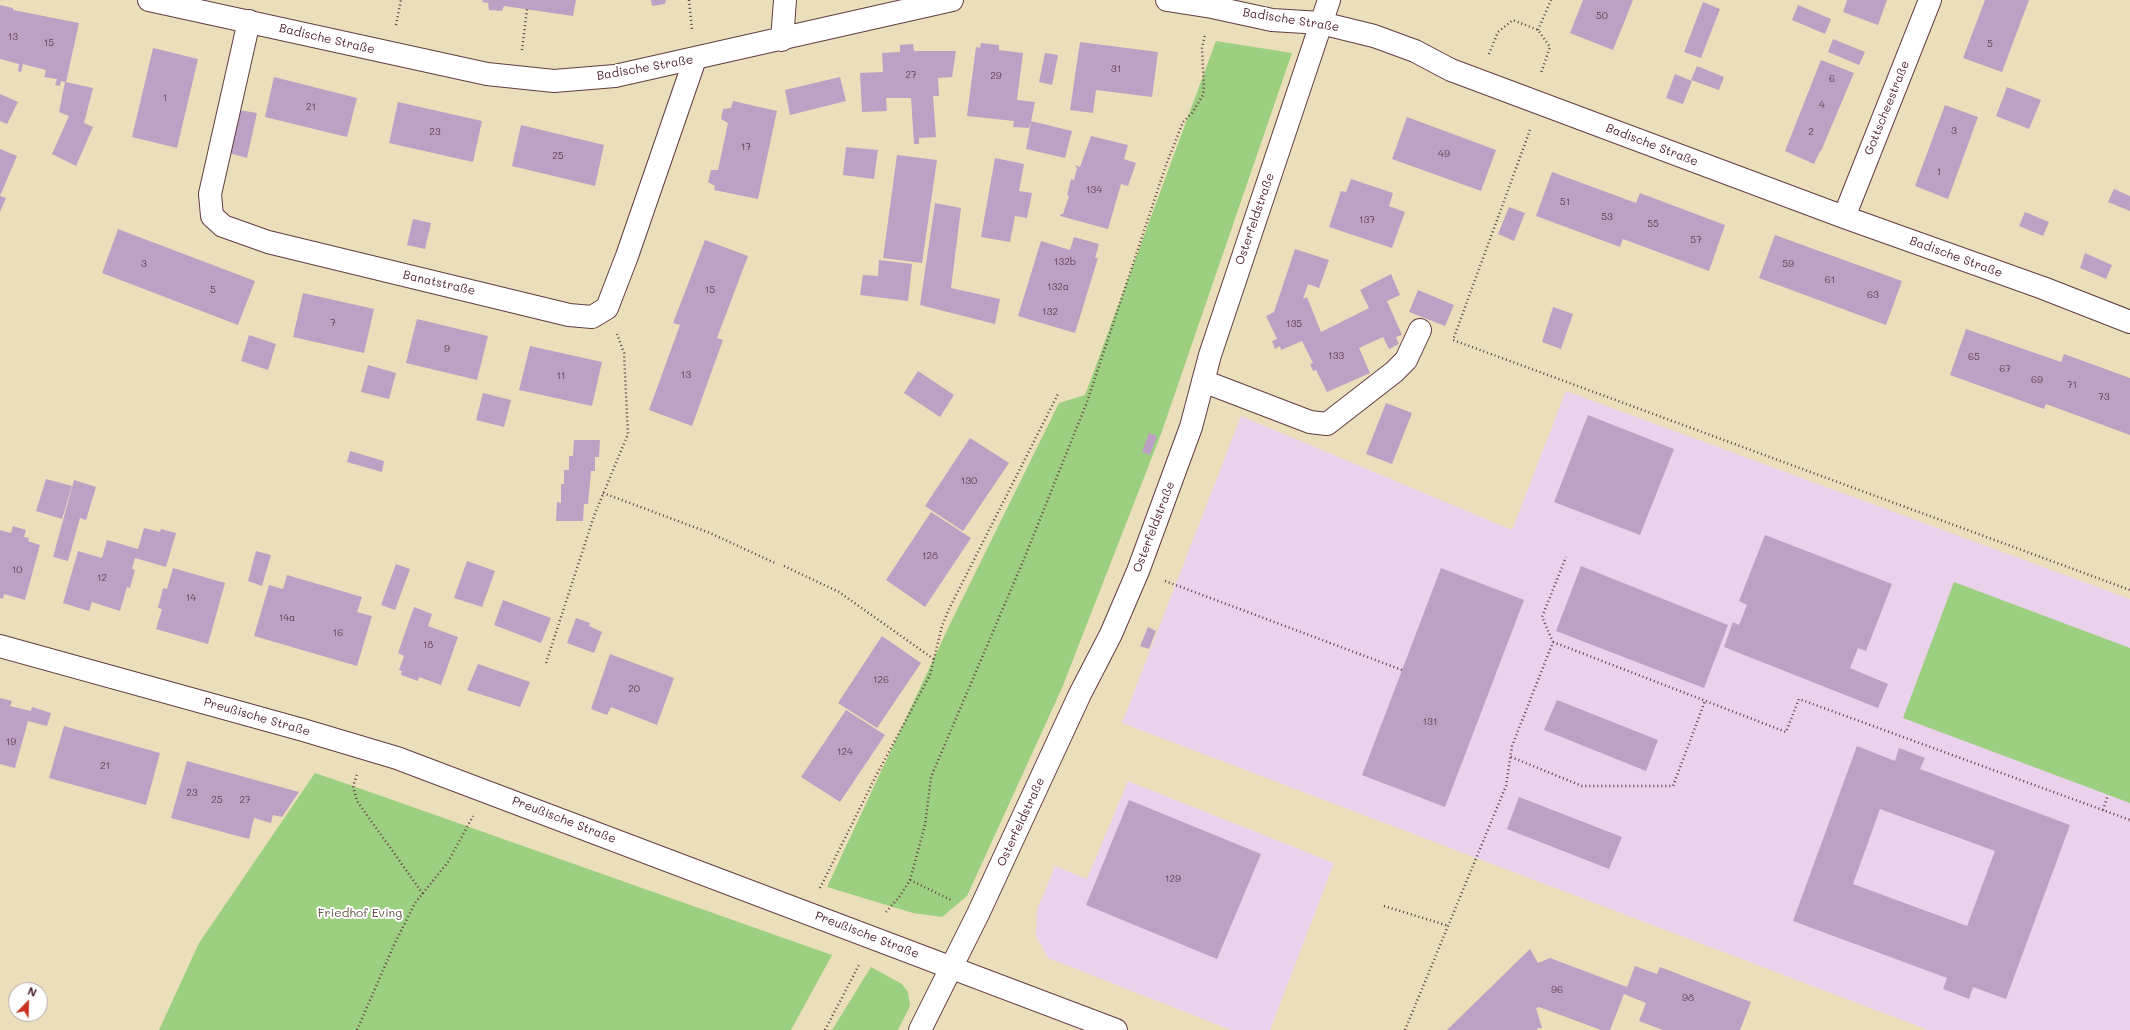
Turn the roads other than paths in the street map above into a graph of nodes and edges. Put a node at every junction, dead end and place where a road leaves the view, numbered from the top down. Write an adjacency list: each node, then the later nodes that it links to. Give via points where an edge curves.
1 (149, 0): 7 (street, Badische Straße)
2 (785, 0): 9 (street)
3 (952, 0): 9 (street, Badische Straße)
4 (1167, 0): 8 (street, Badische Straße, via 1272,20)
5 (1329, 0): 8 (street, Osterfeldstraße)
6 (1930, 0): 11 (street, Gottscheestraße)
7 (249, 21): 10 (street, Badische Straße, via 487,74 554,81 615,76); 10 (street, Banatstraße, via 210,194 212,216 223,226 268,242 569,315 592,316 607,308)
8 (1321, 23): 11 (street, Badische Straße, via 1374,36 1415,51 1451,70); 14 (street, Osterfeldstraße)
9 (782, 40): 10 (street, Badische Straße)
10 (695, 59)
11 (1844, 217): 12 (street, Badische Straße)
12 (2130, 322)
13 (1420, 330): 14 (street, via 1406,360 1327,424 1310,422)
14 (1203, 381): 16 (street, Osterfeldstraße, via 1177,467 1127,598)
15 (0, 646): 16 (street, Preußische Straße, via 366,748 487,791)
16 (952, 968): 17 (street, Osterfeldstraße); 18 (street, Preußische Straße)
17 (920, 1030)
18 (1116, 1030)

